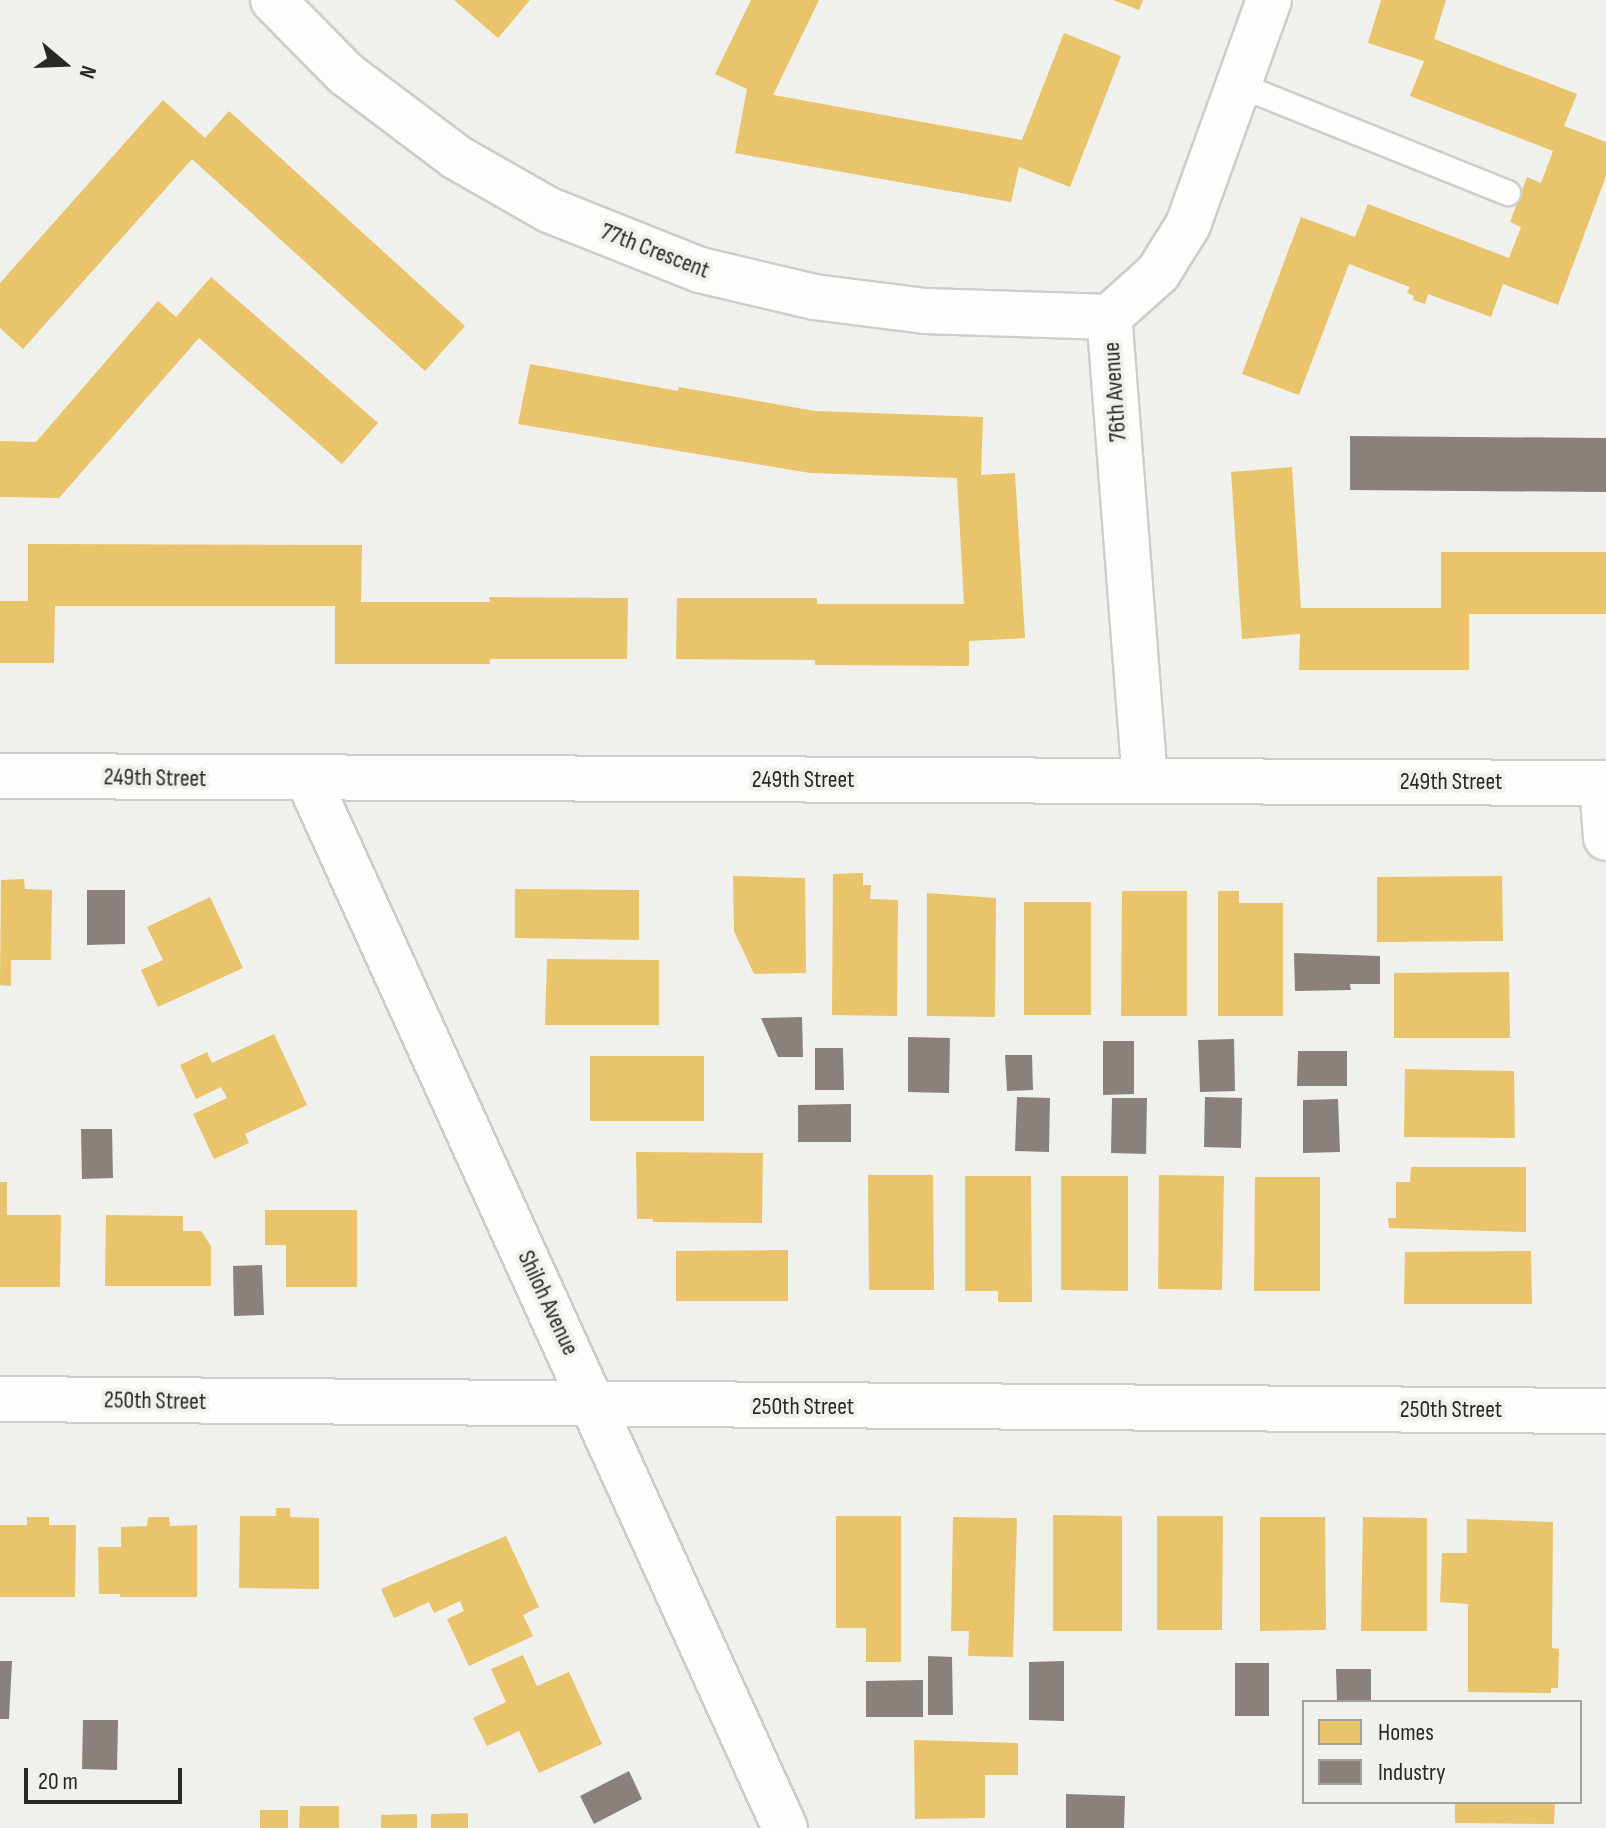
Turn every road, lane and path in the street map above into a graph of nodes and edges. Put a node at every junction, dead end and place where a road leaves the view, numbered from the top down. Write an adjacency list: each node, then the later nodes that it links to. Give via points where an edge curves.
1 (273, 0): 5 (street, 77th Crescent, via 346,74 456,157 549,210 700,270 814,297 925,311)
2 (1269, 0): 3 (street, 76th Avenue)
3 (1239, 85): 4 (lane); 5 (street, 76th Avenue, via 1188,225 1158,273)
4 (1508, 193)
5 (1109, 317): 8 (street, 76th Avenue)
6 (0, 776): 7 (street, 249th Street)
7 (308, 779): 8 (street, 249th Street); 12 (street, Shiloh Avenue)
8 (1145, 781): 9 (street, 249th Street)
9 (1604, 783): 10 (street)
10 (1606, 838)
11 (0, 1399): 12 (street, 250th Street)
12 (595, 1406): 13 (street, 250th Street); 14 (street, Shiloh Avenue)
13 (1606, 1411)
14 (785, 1828)

